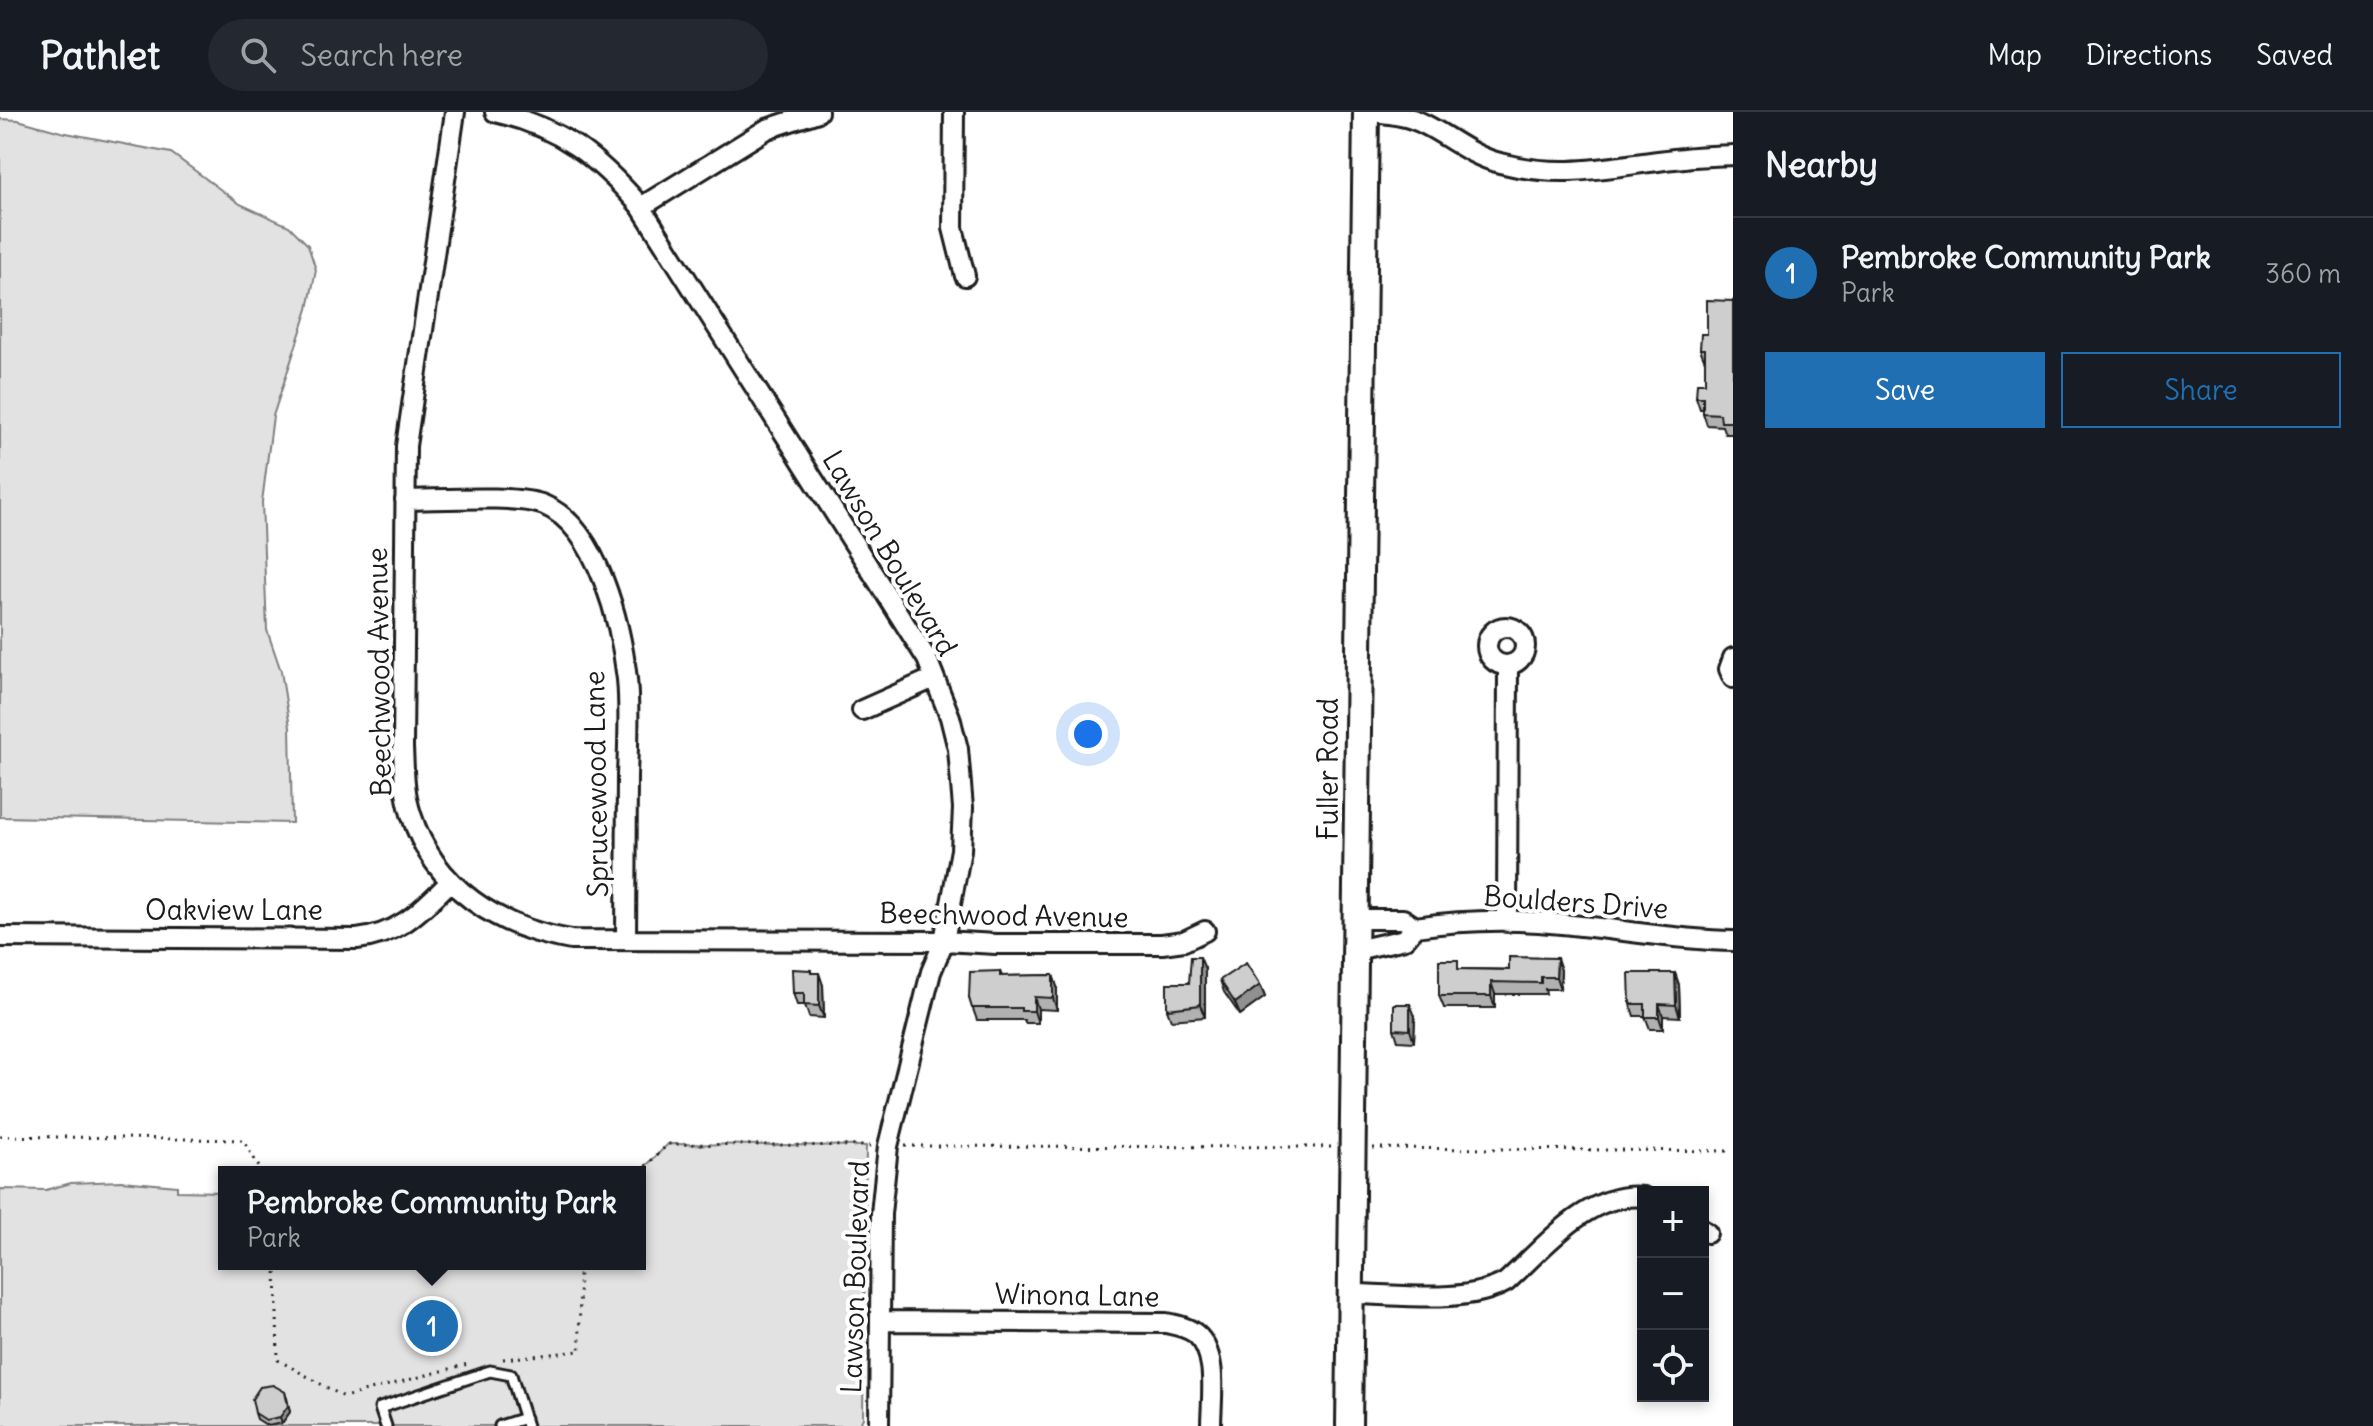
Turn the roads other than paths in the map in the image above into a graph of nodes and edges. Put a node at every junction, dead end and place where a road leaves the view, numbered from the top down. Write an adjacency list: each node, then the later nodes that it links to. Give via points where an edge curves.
1 (455, 112): 9 (street, Beechwood Avenue, via 408,419)
2 (495, 112): 7 (street, Lawson Boulevard, via 523,118 565,138 614,175)
3 (818, 112): 7 (street, via 767,129)
4 (954, 112): 8 (street, via 953,228)
5 (1368, 112): 6 (street, via 1400,115 1471,153 1546,172); 16 (street, Fuller Road)
6 (1733, 155)
7 (641, 207): 12 (street, Lawson Boulevard, via 881,584)
8 (965, 276)
9 (405, 500): 15 (street, Beechwood Avenue, via 404,783 428,853); 21 (street, Sprucewood Lane, via 528,500 569,522 589,551 618,627 627,679)
10 (1733, 658): 13 (street)
11 (1508, 665): 17 (street)
12 (934, 678): 14 (street); 22 (street, Lawson Boulevard, via 958,749 963,808)
13 (1733, 678)
14 (862, 710)
15 (449, 883): 20 (street, Oakview Lane, via 408,922 378,937); 21 (street, Beechwood Avenue, via 508,924 571,940)
16 (1356, 919): 18 (street, Boulders Drive, via 1403,919); 24 (street, Fuller Road)
17 (1507, 922): 18 (street, Boulders Drive); 23 (street, Boulders Drive)
18 (1415, 927): 24 (street, Boulders Drive, via 1405,939)
19 (1205, 931): 22 (street, Beechwood Avenue, via 1162,944)
20 (0, 937)
21 (626, 940): 22 (street, Beechwood Avenue)
22 (944, 941): 27 (street, Lawson Boulevard, via 931,972 888,1146 881,1214)
23 (1733, 941)
24 (1356, 950): 26 (street, Fuller Road)
25 (1637, 1197): 26 (street, via 1622,1196 1586,1210 1494,1289 1456,1295)
26 (1351, 1294): 33 (street, Fuller Road)
27 (881, 1321): 31 (street, Lawson Boulevard); 32 (street, Winona Lane, via 1184,1327 1206,1346)
28 (526, 1422): 29 (lane, via 511,1375 490,1371 380,1408); 30 (lane)
29 (386, 1426)
30 (500, 1426)
31 (879, 1426)
32 (1211, 1426)
33 (1349, 1426)

